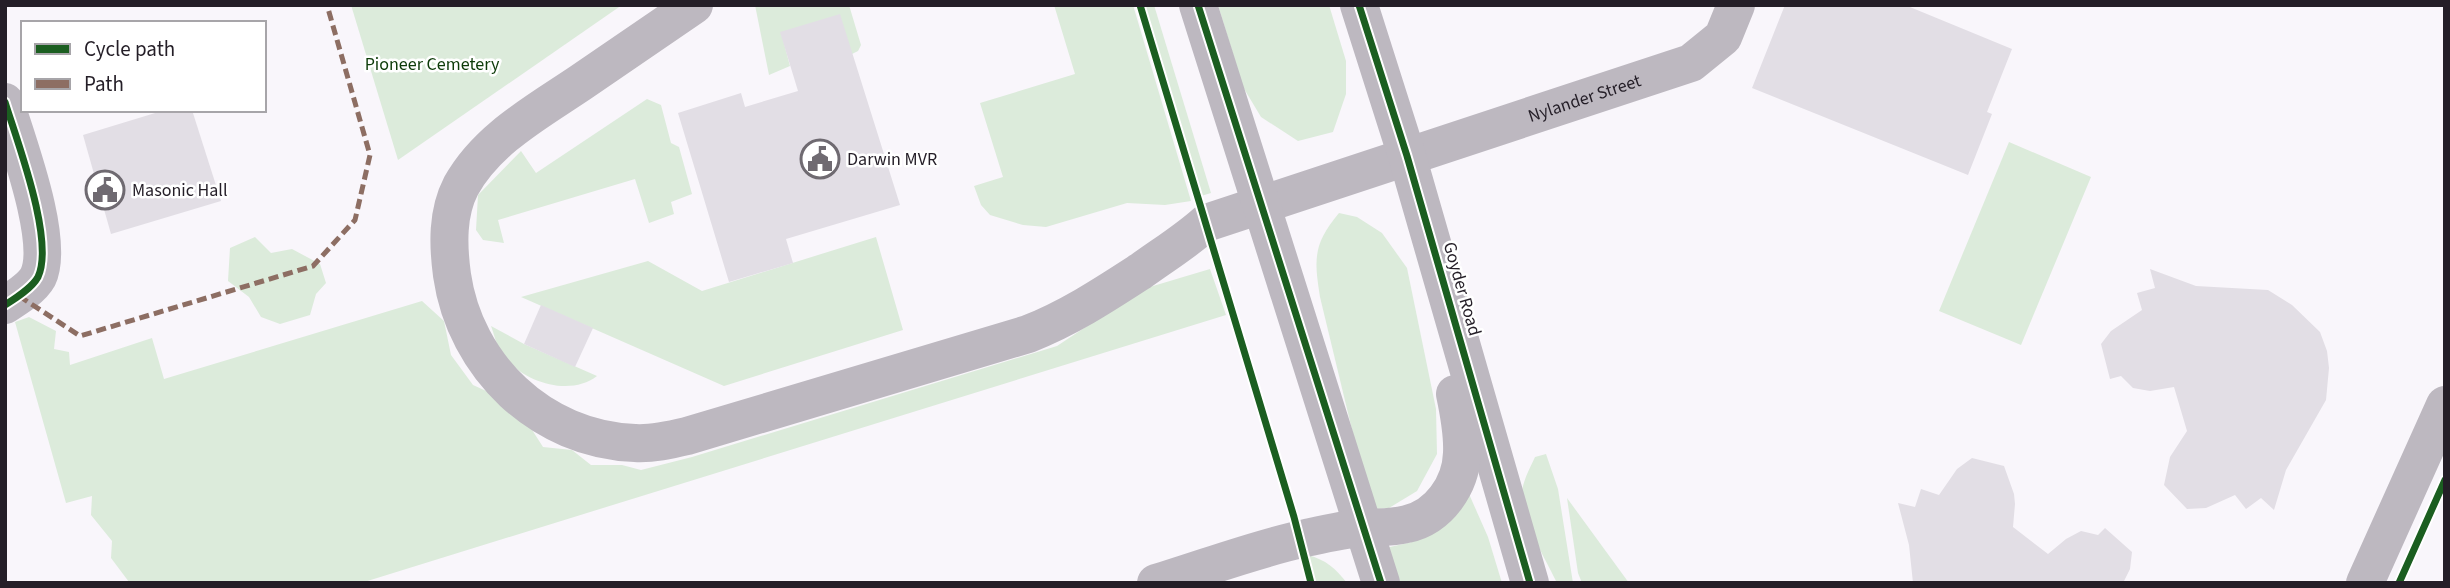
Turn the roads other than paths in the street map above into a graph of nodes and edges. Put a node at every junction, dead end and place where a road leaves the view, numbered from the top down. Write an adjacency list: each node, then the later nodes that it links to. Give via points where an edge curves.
1 (694, 5): 7 (street, Nylander Street, via 512,129 468,174 453,209 449,226 455,294 486,364 546,419 586,436 636,443 687,436 1028,334 1097,300 1206,223)
2 (1198, 5): 7 (street)
3 (1359, 5): 6 (street, Goyder Road)
4 (1736, 5): 6 (street, Nylander Street, via 1723,37 1691,63)
5 (5, 103): 9 (street, via 35,200 43,247 38,276)
6 (1407, 156): 7 (street, Nylander Street); 8 (street, Goyder Road)
7 (1262, 205): 12 (street)
8 (1424, 212): 11 (street, Goyder Road); 12 (street, via 1463,455 1453,489 1426,516 1394,527)
9 (5, 305)
10 (2445, 405): 17 (street)
11 (1511, 520): 15 (street, Goyder Road); 16 (street)
12 (1363, 528): 13 (street, via 1304,538); 14 (street)
13 (1156, 583)
14 (1381, 583)
15 (1530, 583)
16 (1544, 583)
17 (2365, 583)

